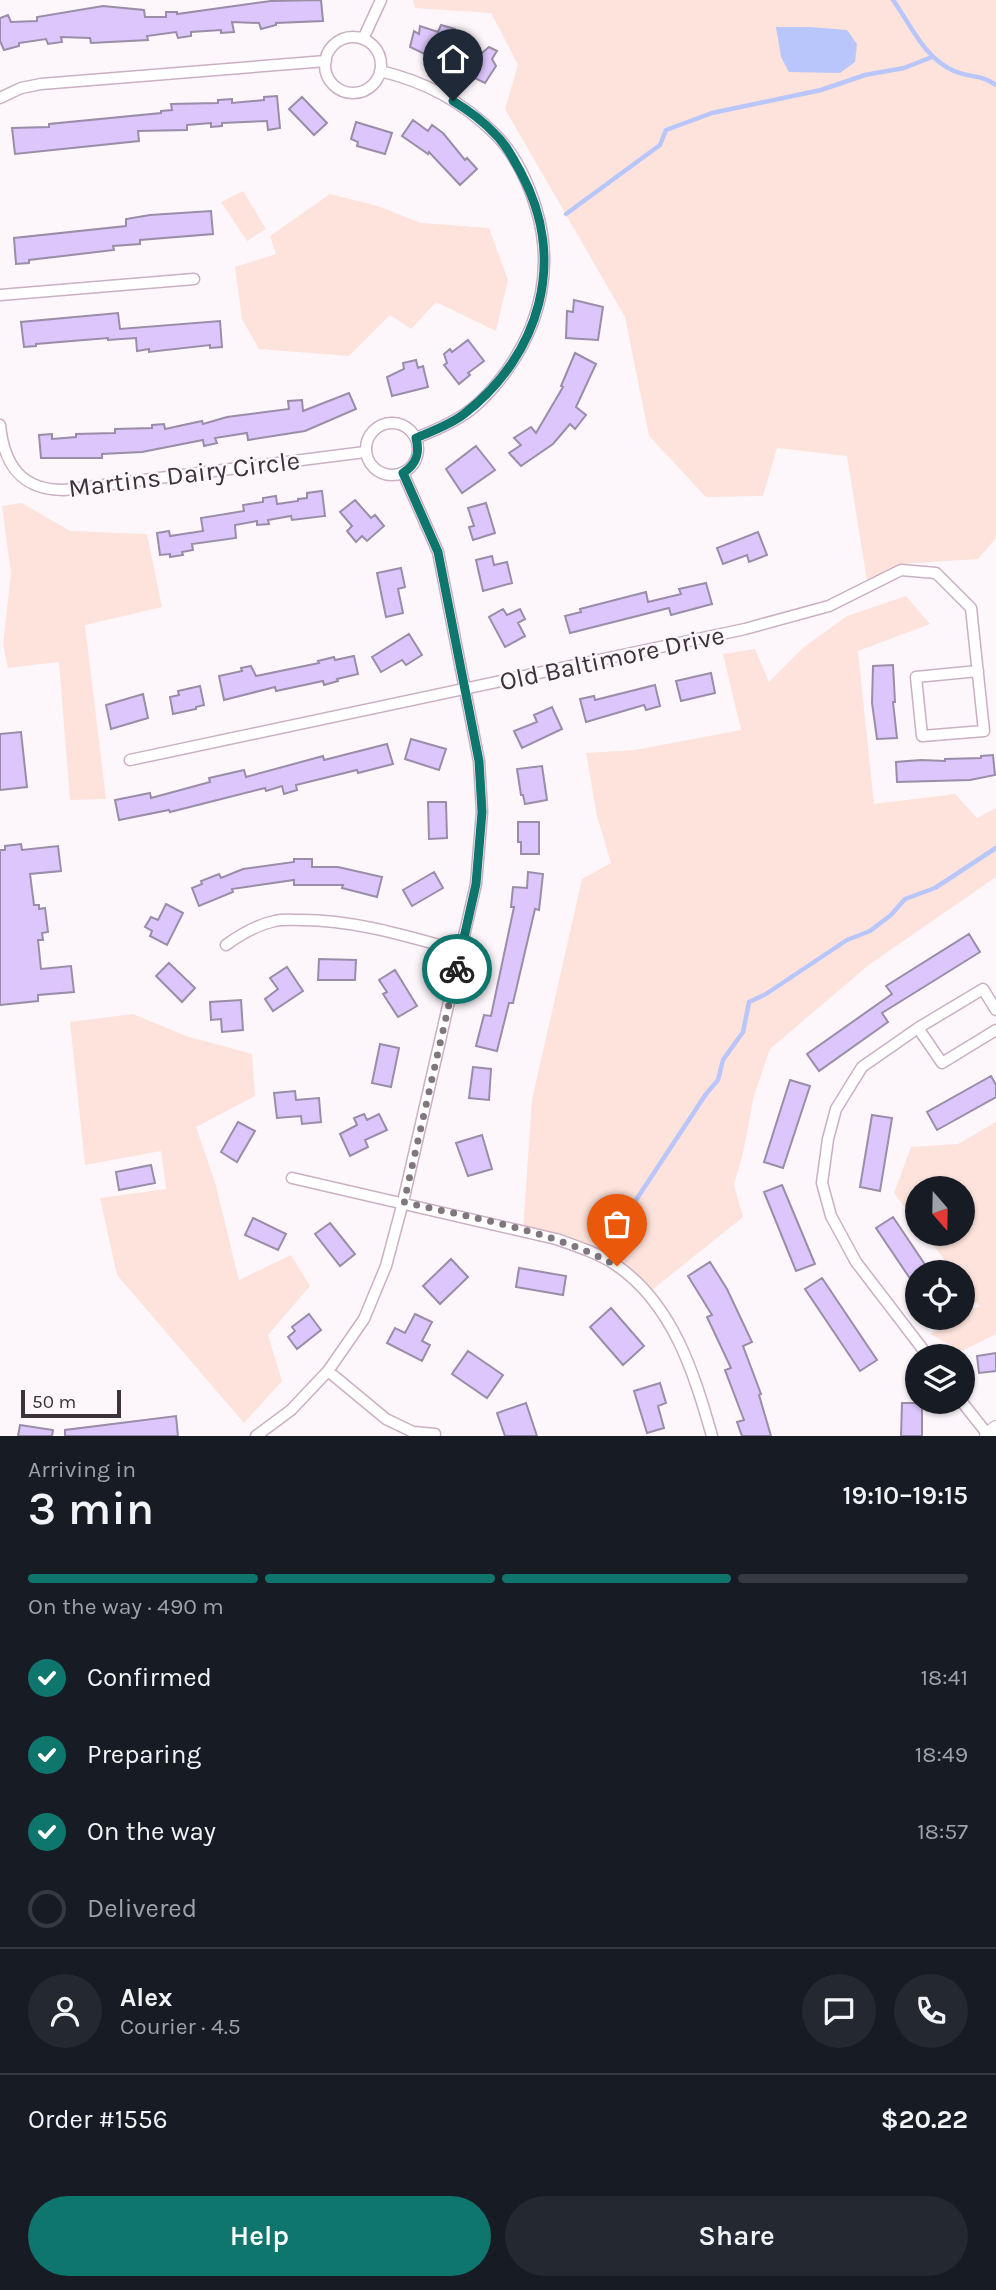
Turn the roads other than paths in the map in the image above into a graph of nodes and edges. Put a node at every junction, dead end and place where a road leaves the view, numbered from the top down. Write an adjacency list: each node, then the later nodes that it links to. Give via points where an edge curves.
1 (381, 0): 2 (street)
2 (363, 39): 3 (street, via 348,37 337,42); 4 (street, via 377,50)
3 (326, 61): 4 (street, via 330,81 349,93 370,88); 5 (street, via 41,84)
4 (380, 71): 9 (street, via 438,90 497,135 530,189 541,225 544,282 537,315 519,353 494,388 462,416)
5 (0, 98)
6 (194, 279): 7 (street)
7 (0, 295)
8 (0, 425): 10 (street, Martins Dairy Circle)
9 (416, 438): 11 (street, via 400,423 388,422 370,433); 12 (street, via 417,459)
10 (1, 446): 11 (street, Martins Dairy Circle, via 14,470 45,490)
11 (365, 452): 12 (street, via 379,472)
12 (403, 473): 14 (street, via 438,552)
13 (978, 671): 13 (street, Old Baltimore Drive, via 984,731 922,736 916,677); 14 (street, Old Baltimore Drive, via 971,608 936,573 901,570 829,606 732,632)
14 (465, 690): 15 (street, Old Baltimore Drive); 17 (street, via 479,761 482,812 476,884)
15 (130, 761)
16 (226, 945): 17 (street, via 278,920 319,920 384,930)
17 (461, 951): 22 (street)
18 (996, 1010): 19 (street, via 983,989)
19 (918, 1028): 20 (street, via 942,1063); 23 (street, via 862,1067 836,1109 822,1183 831,1216 856,1262)
20 (996, 1030)
21 (292, 1178): 22 (street)
22 (404, 1202): 24 (street, via 387,1266 364,1319); 29 (street, via 556,1239 617,1266 655,1301 682,1347)
23 (919, 1344)
24 (328, 1371): 27 (street, via 386,1419 413,1432); 28 (street, via 291,1410)
25 (971, 1414): 30 (street)
26 (996, 1429): 30 (street)
27 (435, 1434)
28 (256, 1436)
29 (712, 1436)
30 (988, 1436)

